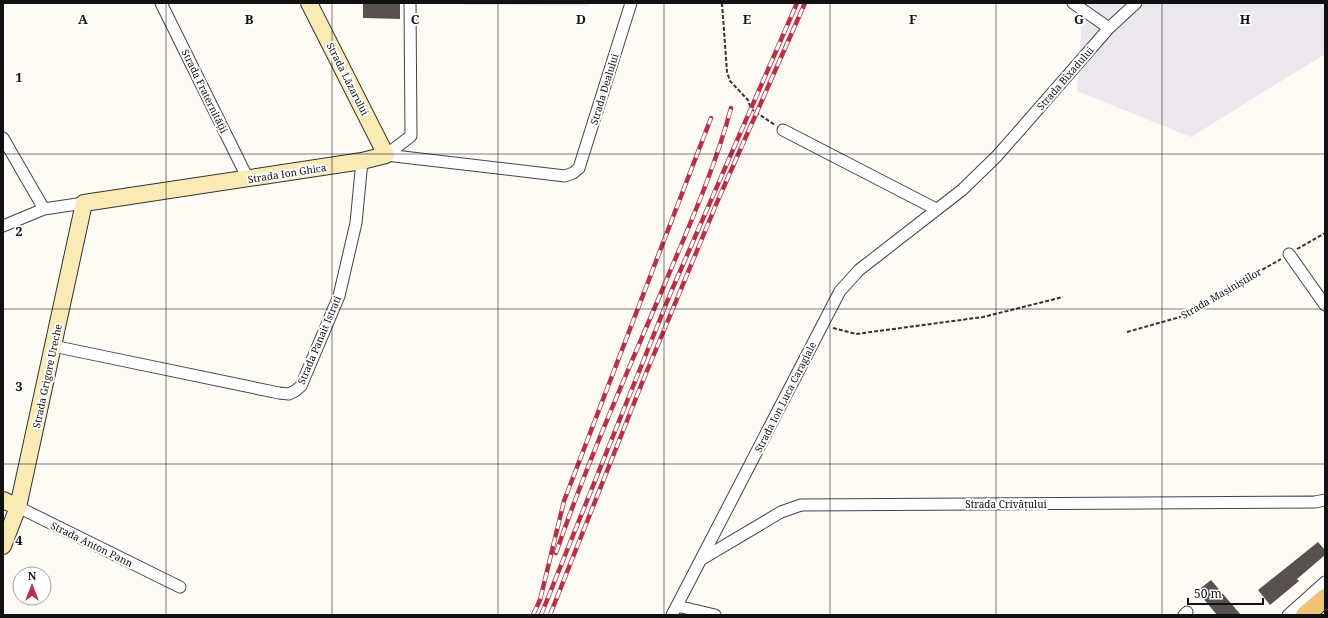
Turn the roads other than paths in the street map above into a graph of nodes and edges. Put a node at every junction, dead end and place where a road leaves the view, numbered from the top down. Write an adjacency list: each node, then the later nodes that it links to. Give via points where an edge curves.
1 (161, 3): 14 (street, Strada Fraternității)
2 (309, 3): 10 (street, Strada Lăzarului)
3 (410, 3): 10 (street, via 412,136)
4 (631, 3): 13 (street, Strada Dealului, via 579,168)
5 (1073, 3): 7 (street)
6 (1136, 3): 7 (street, Strada Bixadului)
7 (1109, 28): 11 (street, Strada Bixadului)
8 (783, 130): 17 (street)
9 (3, 138): 16 (street)
10 (386, 156): 12 (street, Strada Ion Ghica); 13 (street, Strada Ion Ghica, via 565,176)
11 (997, 156): 17 (street, Strada Ion Luca Caragiale, via 962,190)
12 (362, 161): 14 (street, Strada Ion Ghica); 21 (street, Strada Panait Istrati, via 356,223 339,296 305,378 296,392 279,394)
13 (573, 173)
14 (248, 179): 15 (street, Strada Ion Ghica)
15 (84, 203): 16 (street, Strada Ion Ghica); 21 (street, Strada Grigore Ureche)
16 (44, 209): 18 (street, Strada Ion Ghica)
17 (936, 209): 26 (street, Strada Ion Luca Caragiale, via 859,270 840,291)
18 (3, 226)
19 (1290, 254): 20 (street)
20 (1325, 305)
21 (53, 346): 24 (street, Strada Grigore Ureche)
22 (3, 500): 24 (street, Strada Anton Pann)
23 (1325, 500): 26 (street, Strada Crivățului, via 801,505 781,512)
24 (18, 507): 25 (street, Strada Grigore Ureche); 28 (street, Strada Anton Pann)
25 (3, 546)
26 (701, 559): 30 (street, Strada Ion Luca Caragiale)
27 (1325, 582): 32 (street)
28 (180, 587)
29 (1325, 598): 33 (main road)
30 (674, 611): 31 (street)
31 (715, 615)
32 (1288, 615)
33 (1305, 615)

